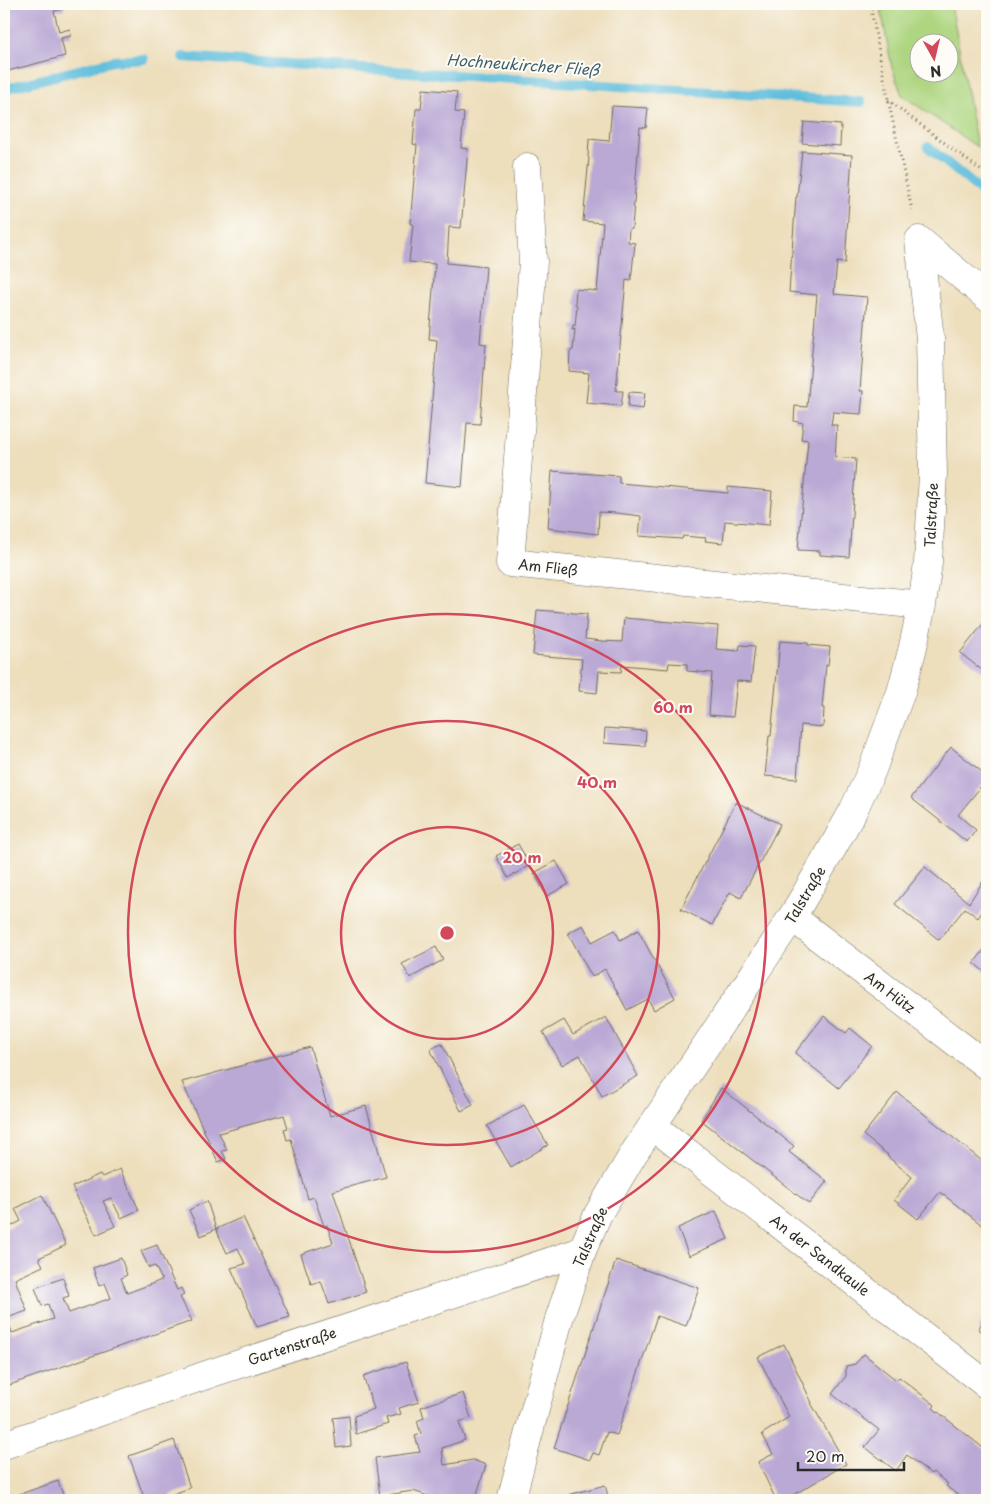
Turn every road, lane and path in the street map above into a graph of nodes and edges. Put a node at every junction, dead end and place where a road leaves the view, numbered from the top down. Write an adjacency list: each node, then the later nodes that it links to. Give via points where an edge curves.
1 (870, 4): 2 (path)
2 (888, 99): 4 (path); 5 (path)
3 (527, 166): 7 (street, Am Fließ, via 534,262 510,563)
4 (987, 175)
5 (919, 240): 6 (street); 7 (street, Talstraße, via 930,339 933,430 931,518)
6 (987, 298)
7 (922, 605): 8 (street, Talstraße, via 901,692 872,770 853,811)
8 (792, 917): 9 (street, Am Hütz); 10 (street, Talstraße)
9 (987, 1066)
10 (653, 1126): 11 (street, Talstraße, via 615,1184); 12 (street, An der Sandkaule)
11 (582, 1251): 13 (street, Gartenstraße); 14 (street, Talstraße, via 551,1346)
12 (987, 1385)
13 (4, 1445)
14 (511, 1500)

